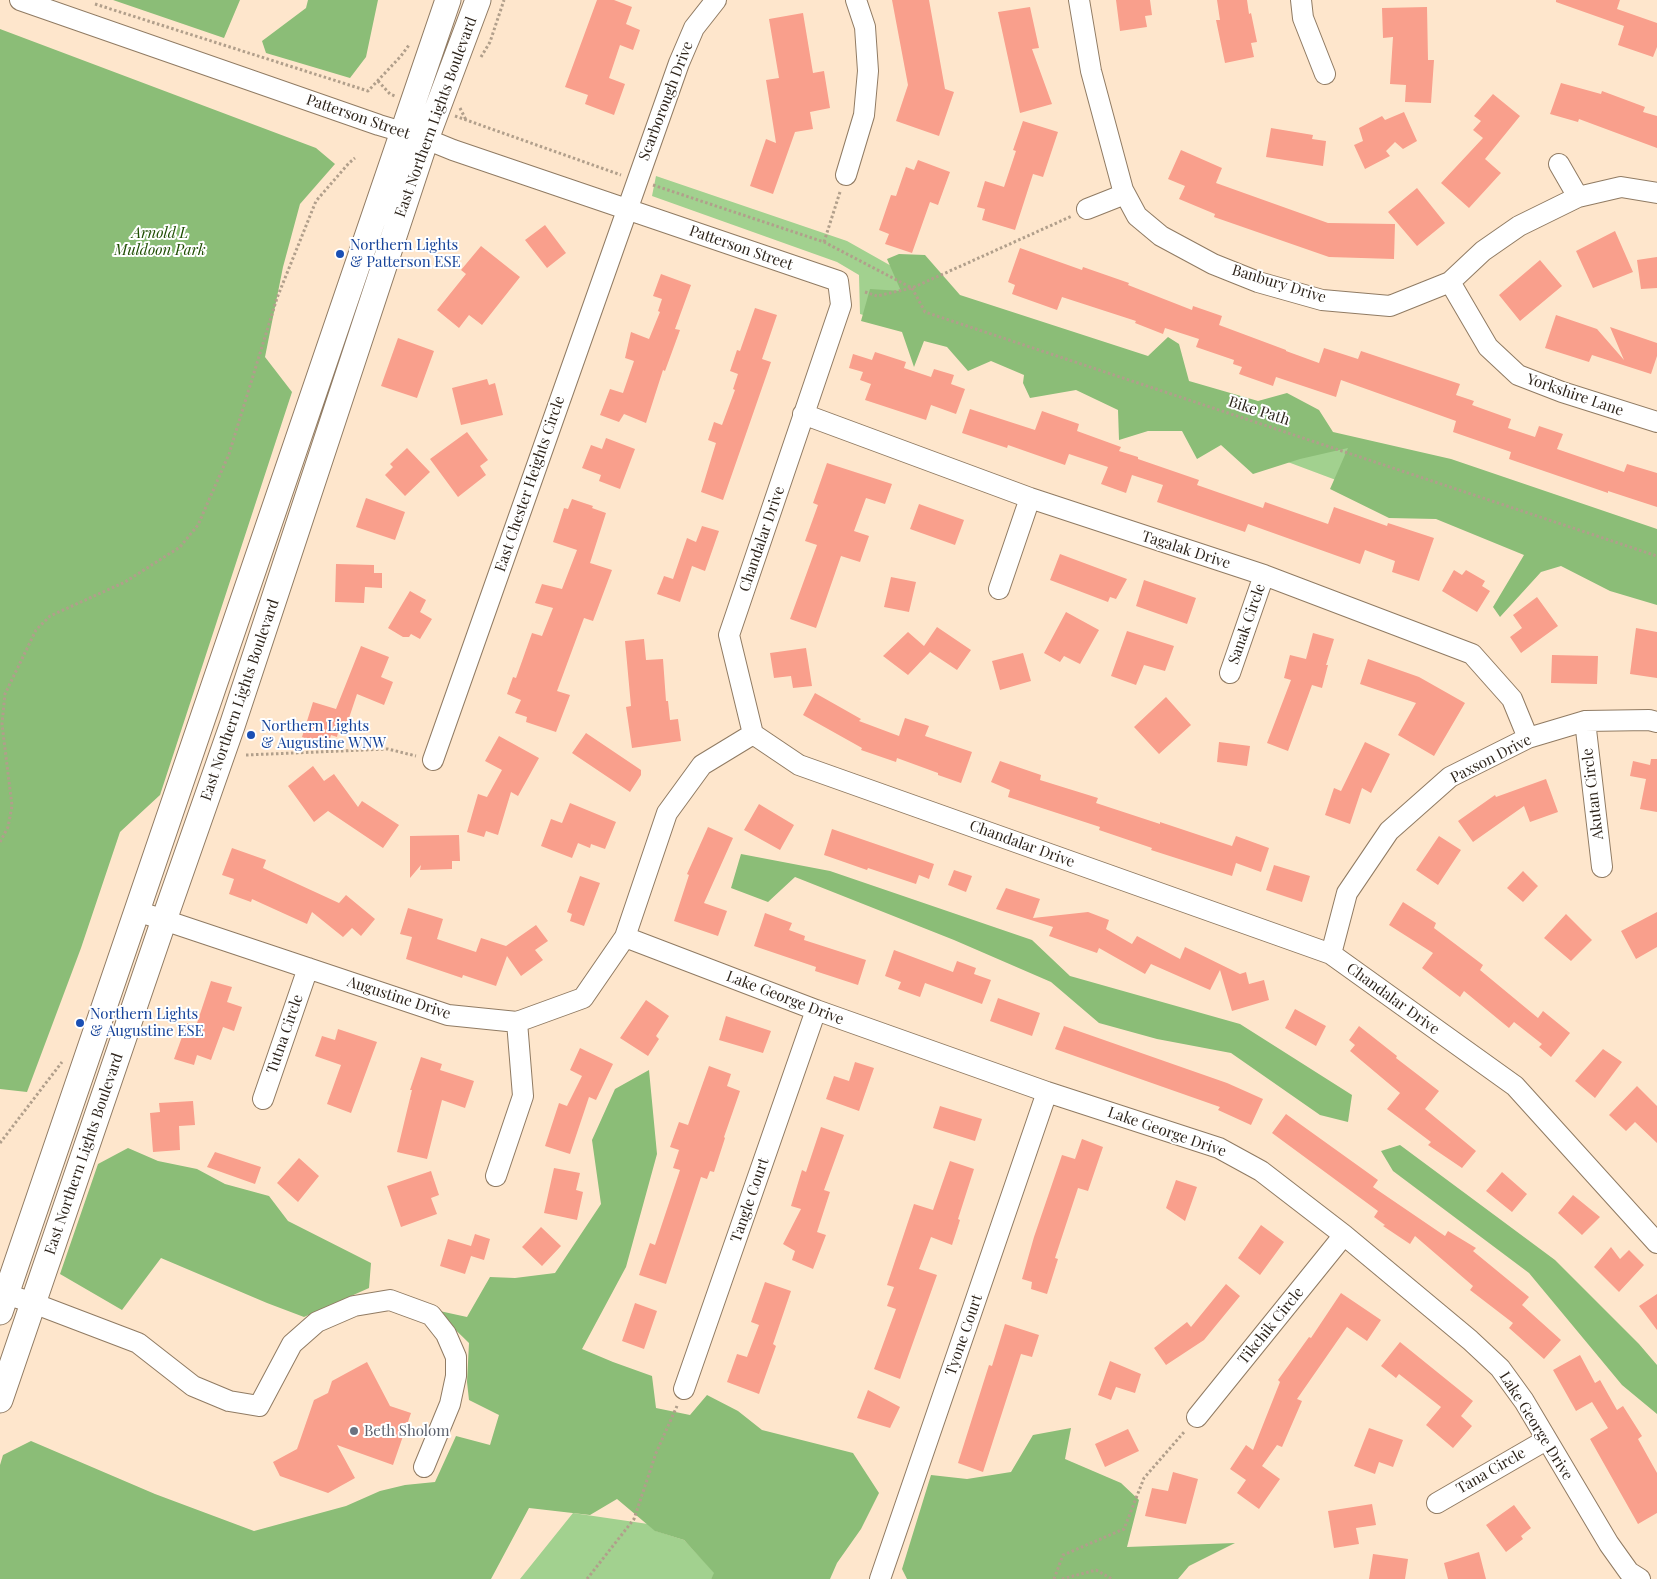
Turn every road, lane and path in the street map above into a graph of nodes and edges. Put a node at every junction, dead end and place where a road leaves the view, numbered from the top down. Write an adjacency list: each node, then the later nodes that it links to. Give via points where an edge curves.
1 (20, 0): 14 (street, Patterson Street)
2 (448, 0): 14 (main road, East Northern Lights Boulevard)
3 (478, 0): 14 (main road, East Northern Lights Boulevard)
4 (716, 0): 18 (street, Scarborough Drive, via 694,28)
5 (856, 0): 17 (street, via 865,27 868,71 864,115)
6 (1079, 0): 20 (street, Banbury Drive, via 1091,71)
7 (1301, 0): 10 (street, via 1304,18)
8 (91, 3): 11 (path, via 368,91)
9 (410, 43): 11 (path)
10 (1325, 74)
11 (378, 80): 12 (path)
12 (390, 94)
13 (466, 120): 18 (path)
14 (414, 136): 22 (street, Patterson Street); 44 (main road, East Northern Lights Boulevard); 45 (main road, East Northern Lights Boulevard, via 232,726)
15 (354, 158): 42 (path, via 316,201 276,298 229,454 198,526 180,548 125,582 50,616 36,630 5,694 2,724 12,806 8,827)
16 (1559, 164): 21 (street)
17 (846, 175): 24 (path)
18 (637, 180): 22 (street, Scarborough Drive); 24 (path)
19 (1657, 193): 21 (street, Banbury Drive, via 1621,188)
20 (1125, 194): 23 (street); 26 (street, Banbury Drive, via 1137,216 1162,236 1214,264 1258,282 1322,300 1390,306)
21 (1578, 197): 26 (street, Banbury Drive, via 1519,226 1483,251)
22 (627, 209): 25 (street, Patterson Street); 41 (street, East Chester Heights Circle)
23 (1087, 209): 27 (path)
24 (824, 242): 27 (path)
25 (838, 281): 29 (street, Chandalar Drive, via 841,305)
26 (1450, 282): 30 (street, Yorkshire Lane, via 1488,348 1518,375)
27 (912, 288): 28 (path, via 877,296); 32 (path, Bike Path, via 925,312)
28 (865, 292)
29 (803, 414): 31 (street, Tagalak Drive); 38 (street, Chandalar Drive, via 729,634)
30 (1657, 422)
31 (1030, 498): 33 (street, Tagalak Drive); 34 (street)
32 (1657, 556)
33 (1264, 575): 35 (street, Sanak Circle); 39 (street, Tagalak Drive, via 1472,654 1512,699)
34 (999, 590)
35 (1230, 672)
36 (1585, 721): 37 (street, Paxson Drive); 39 (street, Paxson Drive); 43 (street, Akutan Circle)
37 (1657, 722)
38 (753, 734): 46 (street, Augustine Drive, via 702,765 667,813); 47 (street, Chandalar Drive, via 799,765)
39 (1528, 738): 47 (street, Paxson Drive, via 1450,777 1389,831 1347,893)
40 (246, 755): 41 (path, via 388,749)
41 (433, 760)
42 (0, 842)
43 (1602, 866)
44 (137, 911): 45 (street, Augustine Drive); 58 (main road, East Northern Lights Boulevard)
45 (164, 920): 48 (street, Augustine Drive); 59 (main road, East Northern Lights Boulevard)
46 (625, 937): 49 (street, Lake George Drive); 50 (street, Augustine Drive, via 583,998)
47 (1331, 954): 57 (street, Chandalar Drive, via 1515,1086)
48 (308, 968): 50 (street, Augustine Drive, via 448,1015); 53 (street, Tutna Circle)
49 (816, 1010): 52 (street, Lake George Drive); 60 (street, Tangle Court)
50 (517, 1022): 55 (street, via 523,1096)
51 (65, 1057): 54 (path)
52 (1047, 1092): 56 (street, Lake George Drive, via 1219,1148 1261,1171); 67 (street, Tyone Court)
53 (263, 1100)
54 (0, 1143)
55 (496, 1176)
56 (1344, 1236): 62 (street, Tikchik Circle); 63 (street, Lake George Drive, via 1500,1368)
57 (1657, 1243)
58 (3, 1303): 59 (street)
59 (33, 1303): 61 (main road, East Northern Lights Boulevard); 64 (street, via 138,1343 193,1386 229,1401 259,1406 292,1344 317,1322 354,1306 390,1300 431,1315 446,1334 456,1357 456,1376 450,1404)
60 (684, 1389): 66 (path, via 656,1453 634,1519)
61 (0, 1400)
62 (1197, 1417): 68 (path, via 1144,1478 1124,1529 1063,1555)
63 (1546, 1440): 65 (street, Tana Circle); 71 (street, Lake George Drive, via 1609,1544 1629,1572)
64 (424, 1467)
65 (1436, 1503)
66 (587, 1579)
67 (880, 1579)
68 (1054, 1579)
69 (1062, 1579): 70 (path, via 1096,1570)
70 (1112, 1579)
71 (1640, 1579)

